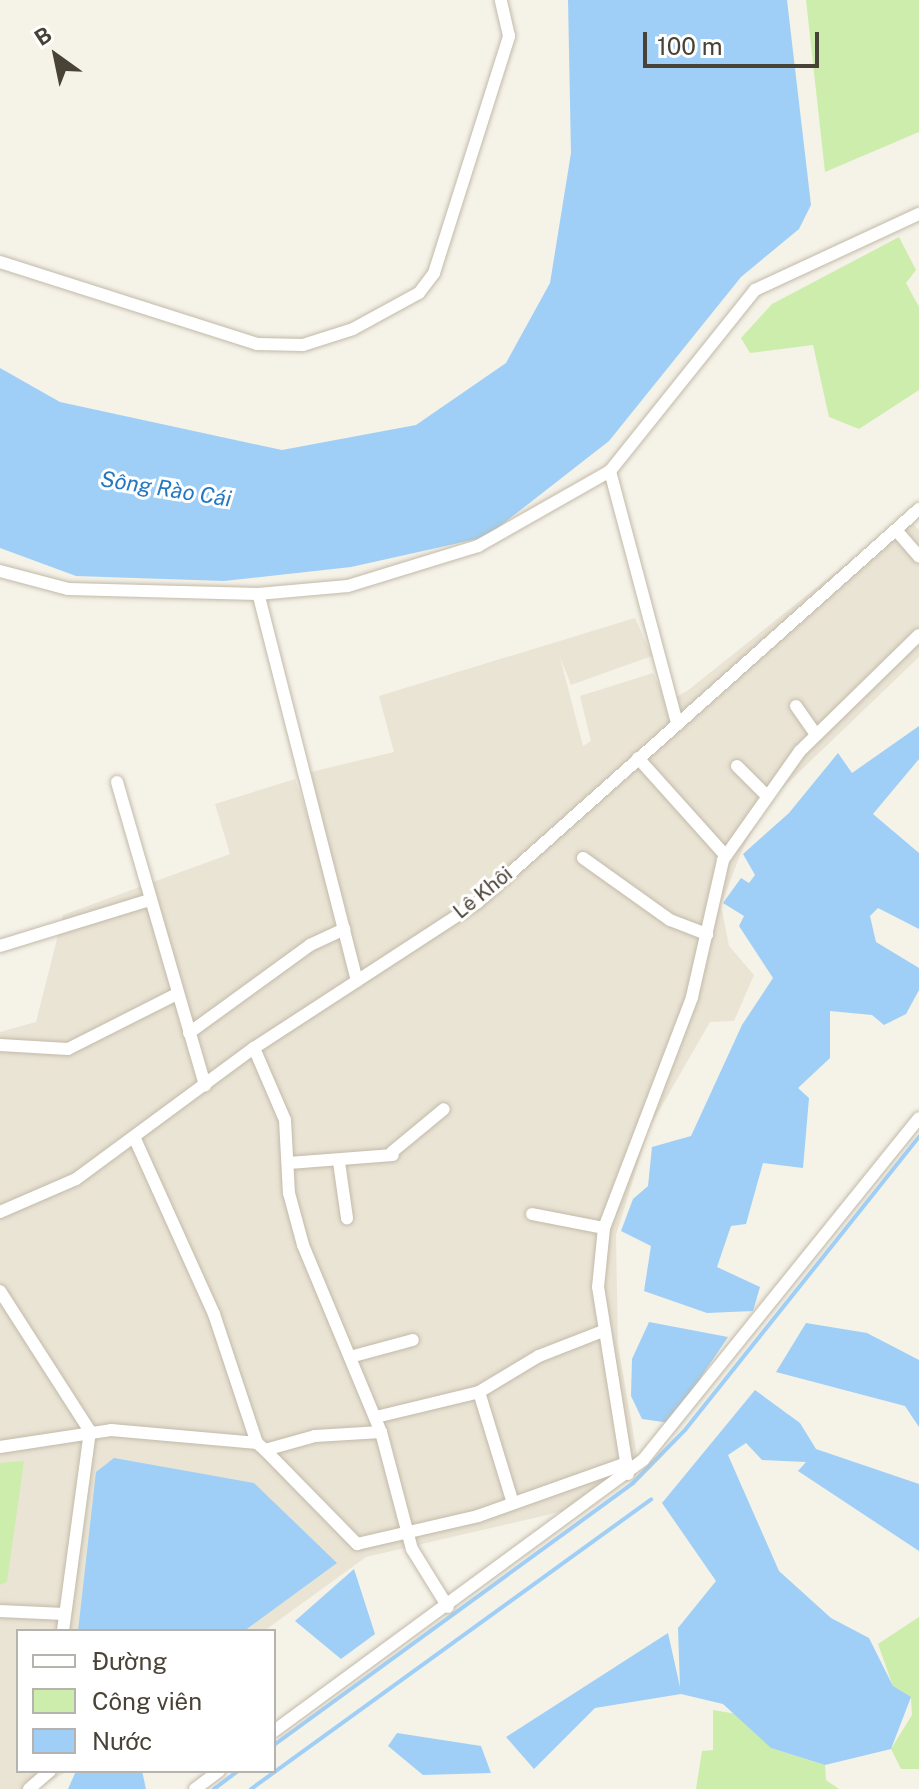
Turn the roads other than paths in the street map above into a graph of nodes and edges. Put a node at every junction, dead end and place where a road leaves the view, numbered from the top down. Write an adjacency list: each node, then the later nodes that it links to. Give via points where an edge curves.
1 (501, 0): 3 (street, via 509,36 434,273 419,293 353,329 303,345 268,346)
2 (919, 214): 4 (street, via 755,290)
3 (0, 262)
4 (610, 471): 9 (street, via 478,546 348,586); 12 (street)
5 (919, 509): 6 (street, Lê Khôi)
6 (896, 530): 7 (street); 12 (street, Lê Khôi)
7 (919, 556)
8 (0, 571): 9 (street, via 68,589)
9 (258, 594): 21 (street)
10 (919, 635): 13 (street)
11 (796, 706): 13 (street)
12 (677, 723): 14 (street, Lê Khôi)
13 (816, 735): 17 (street)
14 (638, 758): 18 (street); 24 (street, Lê Khôi, via 478,902)
15 (737, 766): 17 (street)
16 (117, 782): 20 (street)
17 (766, 795): 18 (street)
18 (725, 855): 22 (street)
19 (583, 858): 22 (street, via 670,920)
20 (146, 901): 23 (street); 25 (street)
21 (345, 929): 24 (street); 26 (street, via 310,945)
22 (707, 934): 38 (street, via 684,1019)
23 (0, 946)
24 (357, 981): 28 (street, Lê Khôi)
25 (175, 995): 26 (street); 27 (street, via 68,1049)
26 (189, 1033): 29 (street)
27 (0, 1045)
28 (254, 1048): 29 (street, Lê Khôi); 34 (street, via 280,1098)
29 (205, 1085): 32 (street, Lê Khôi)
30 (444, 1109): 33 (street, via 392,1153)
31 (919, 1118): 49 (street, via 725,1365)
32 (135, 1139): 35 (street, Lê Khôi, via 76,1179); 48 (street, via 214,1314)
33 (339, 1162): 34 (street); 37 (street)
34 (289, 1163): 42 (street, via 297,1225)
35 (0, 1212)
36 (532, 1214): 38 (street)
37 (347, 1218)
38 (604, 1228): 40 (street)
39 (0, 1291): 45 (street)
40 (603, 1331): 43 (street, via 539,1356); 49 (street)
41 (413, 1340): 42 (street)
42 (350, 1357): 44 (street)
43 (479, 1392): 44 (street); 50 (street)
44 (376, 1417): 46 (street)
45 (90, 1431): 47 (street); 48 (street); 54 (street)
46 (381, 1432): 48 (street, via 315,1436); 51 (street)
47 (0, 1447)
48 (261, 1447): 51 (street, via 352,1541)
49 (628, 1468): 50 (street); 52 (street)
50 (513, 1503): 51 (street)
51 (408, 1534): 52 (street)
52 (448, 1607): 56 (street)
53 (0, 1611): 54 (street)
54 (64, 1614): 55 (street)
55 (63, 1629)
56 (276, 1730)
57 (48, 1773): 59 (street)
58 (216, 1773): 60 (street)
59 (29, 1789)
60 (195, 1789)

